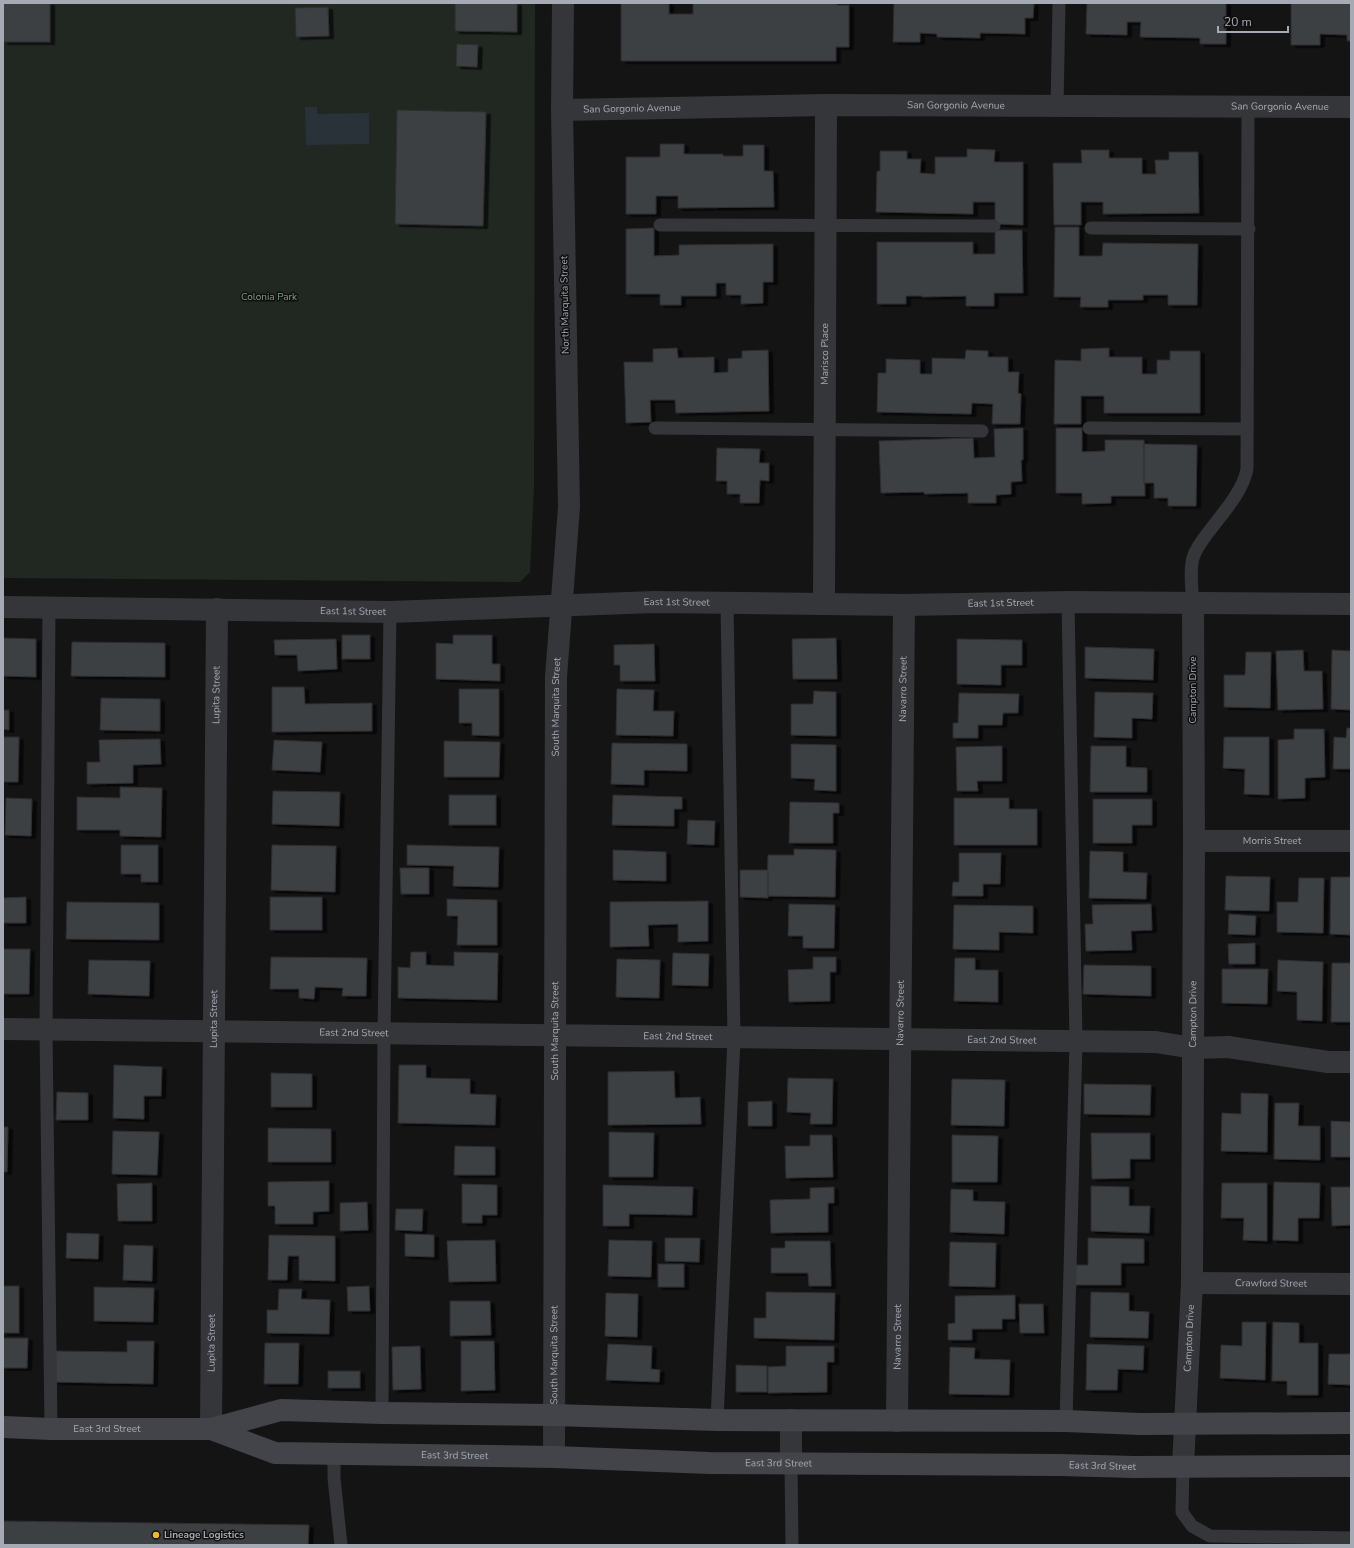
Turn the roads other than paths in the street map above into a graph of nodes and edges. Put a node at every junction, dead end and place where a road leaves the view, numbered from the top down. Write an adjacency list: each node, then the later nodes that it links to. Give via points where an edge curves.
1 (563, 3): 7 (street, North Marquita Street)
2 (1059, 3): 4 (lane)
3 (826, 105): 4 (street, San Gorgonio Avenue); 7 (street, San Gorgonio Avenue); 10 (street, Marisco Place)
4 (1058, 106): 5 (street, San Gorgonio Avenue)
5 (1248, 106): 6 (street, San Gorgonio Avenue); 12 (lane)
6 (1351, 107)
7 (562, 110): 24 (street, North Marquita Street, via 569,507)
8 (660, 225): 10 (lane)
9 (994, 226): 10 (lane)
10 (825, 227): 15 (street, Marisco Place)
11 (1091, 228): 12 (lane)
12 (1249, 229): 16 (lane)
13 (655, 428): 15 (lane)
14 (1089, 428): 16 (lane)
15 (825, 429): 17 (lane); 20 (street, Marisco Place)
16 (1247, 429): 21 (lane, via 1245,480 1193,556)
17 (982, 431)
18 (1068, 602): 21 (street, East 1st Street); 23 (street, East 1st Street); 38 (lane)
19 (727, 603): 20 (street, East 1st Street); 24 (street, East 1st Street, via 654,602); 36 (lane)
20 (824, 604): 23 (street, East 1st Street)
21 (1192, 604): 22 (street, East 1st Street); 29 (street, Campton Drive)
22 (1351, 604)
23 (904, 605): 37 (street, Navarro Street)
24 (563, 606): 28 (street, East 1st Street); 35 (street, South Marquita Street, via 556,677)
25 (3, 607): 26 (street, East 1st Street)
26 (49, 608): 27 (street, East 1st Street); 32 (lane)
27 (217, 609): 28 (street, East 1st Street); 33 (street, Lupita Street)
28 (390, 612): 34 (lane)
29 (1194, 841): 30 (street, Morris Street); 39 (street, Campton Drive)
30 (1351, 841)
31 (3, 1029): 32 (street, East 2nd Street)
32 (46, 1030): 33 (street, East 2nd Street); 52 (lane)
33 (215, 1032): 34 (street, East 2nd Street); 53 (street, Lupita Street)
34 (384, 1034): 35 (street, East 2nd Street); 43 (lane)
35 (554, 1034): 36 (street, East 2nd Street); 44 (street, South Marquita Street)
36 (734, 1038): 37 (street, East 2nd Street); 45 (lane)
37 (900, 1039): 38 (street, East 2nd Street); 47 (street, Navarro Street)
38 (1076, 1042): 39 (street, East 2nd Street, via 1156,1042); 48 (lane)
39 (1193, 1048): 40 (street, East 2nd Street, via 1228,1047 1328,1062); 41 (street, Campton Drive)
40 (1351, 1062)
41 (1192, 1283): 42 (street, Crawford Street); 50 (street, Campton Drive)
42 (1351, 1284)
43 (382, 1413): 44 (street, East 3rd Street); 53 (street, East 3rd Street, via 281,1410)
44 (553, 1415): 45 (street, East 3rd Street); 55 (street, South Marquita Street)
45 (717, 1420): 46 (street, East 3rd Street)
46 (791, 1420): 47 (street, East 3rd Street); 56 (street)
47 (897, 1421): 48 (street, East 3rd Street)
48 (1066, 1421): 50 (street, East 3rd Street)
49 (1351, 1423): 50 (street, East 3rd Street)
50 (1185, 1424): 57 (street, Campton Drive)
51 (3, 1427): 52 (street, East 3rd Street)
52 (51, 1429): 53 (street, East 3rd Street)
53 (211, 1429): 54 (street, East 3rd Street, via 274,1453)
54 (334, 1454): 55 (street, East 3rd Street); 60 (lane)
55 (554, 1457): 56 (street, East 3rd Street, via 710,1463)
56 (791, 1463): 57 (street, East 3rd Street); 61 (lane)
57 (1183, 1466): 58 (street, East 3rd Street); 59 (lane, via 1182,1512 1192,1526 1210,1536)
58 (1351, 1466)
59 (1351, 1538)
60 (341, 1545)
61 (792, 1545)

